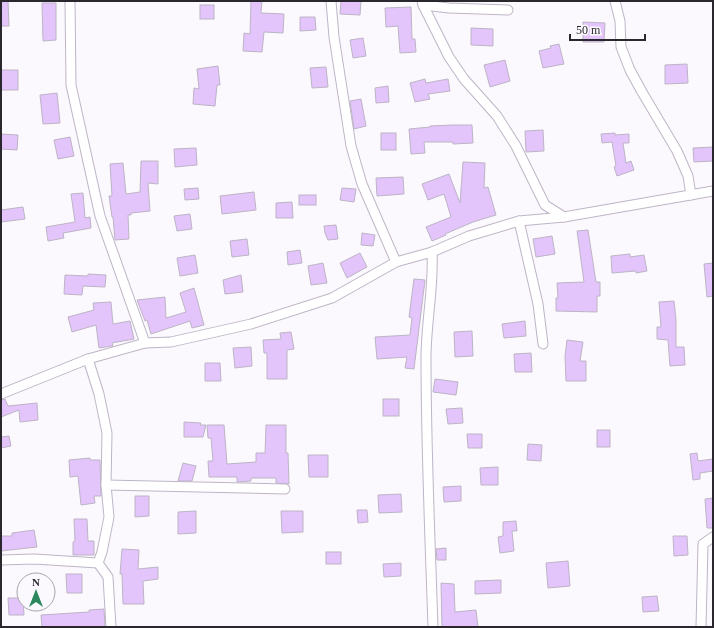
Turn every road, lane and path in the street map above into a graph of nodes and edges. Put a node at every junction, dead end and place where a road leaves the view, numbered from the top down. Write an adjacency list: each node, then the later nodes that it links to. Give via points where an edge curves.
1 (70, 1): 12 (street, via 71,85 100,216)
2 (331, 1): 11 (street, via 351,146 362,184)
3 (615, 1): 7 (street, via 620,21 621,47 630,70 677,151 688,176)
4 (423, 3): 5 (street, via 449,8); 8 (street, via 449,57 464,79 497,116 516,146 545,205)
5 (508, 10)
6 (713, 191): 7 (street)
7 (691, 195): 8 (street)
8 (564, 217): 9 (street)
9 (519, 221): 10 (street, via 469,236); 13 (street, via 538,304)
10 (432, 252): 11 (street); 22 (street, via 433,270 426,342 426,439)
11 (396, 262): 12 (street, via 332,298 317,303 251,324 171,342)
12 (145, 343): 14 (street)
13 (543, 344)
14 (88, 359): 15 (street); 16 (street, via 107,432)
15 (1, 394)
16 (106, 485): 17 (street); 20 (street, via 109,517)
17 (285, 489)
18 (713, 537): 23 (street, via 703,544)
19 (1, 560): 20 (street)
20 (98, 563): 21 (street, via 108,577)
21 (110, 627)
22 (433, 627)
23 (701, 627)

